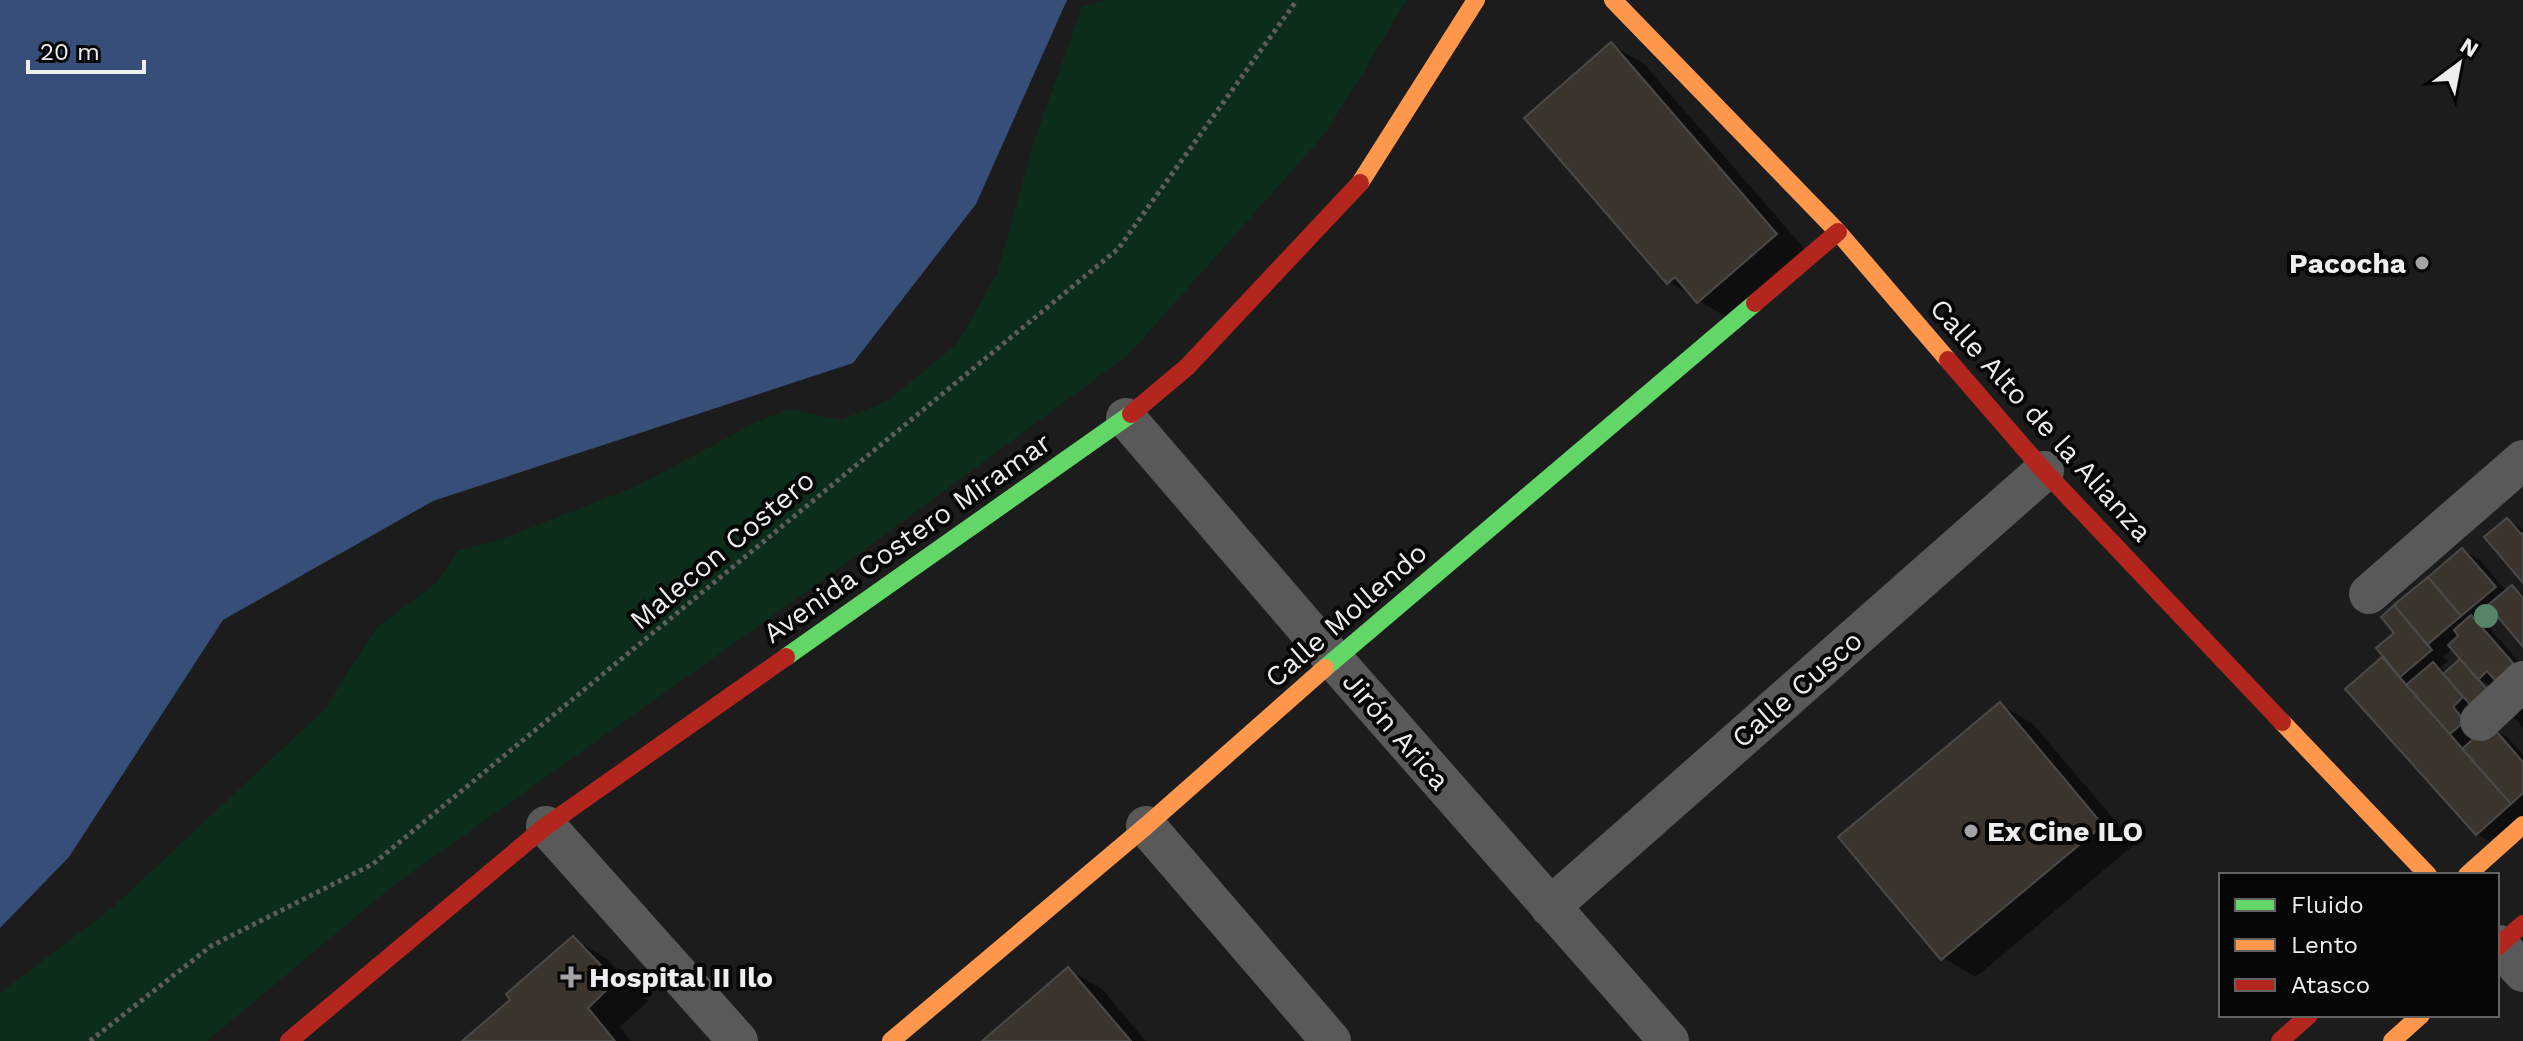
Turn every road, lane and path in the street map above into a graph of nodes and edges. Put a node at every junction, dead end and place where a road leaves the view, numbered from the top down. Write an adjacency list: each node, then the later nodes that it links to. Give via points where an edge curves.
1 (1297, 0): 20 (path, Malecon Costero, via 1118,249 373,864 211,946)
2 (1476, 0): 5 (street, Avenida Costero Miramar, via 1366,176 1187,367)
3 (1613, 0): 4 (street, Calle Alto de la Alianza)
4 (1838, 232): 7 (street, Calle Alto de la Alianza); 9 (street, Calle Mollendo)
5 (1126, 418): 9 (street, Jirón Arica); 13 (street, Avenida Costero Miramar)
6 (2523, 460): 8 (street)
7 (2044, 471): 15 (street, Calle Alto de la Alianza); 17 (street, Calle Cusco)
8 (2369, 594)
9 (1334, 660): 14 (street, Calle Mollendo); 17 (street, Jirón Arica)
10 (2523, 681): 11 (street)
11 (2480, 721)
12 (2523, 825): 16 (street)
13 (546, 826): 21 (street, Avenida Costero Miramar); 22 (street)
14 (1146, 826): 23 (street, Calle Mollendo); 24 (street)
15 (2426, 873)
16 (2469, 873)
17 (1550, 907): 25 (street, Jirón Arica)
18 (2307, 1017): 26 (street)
19 (2419, 1017): 27 (street)
20 (90, 1041)
21 (289, 1041)
22 (738, 1041)
23 (891, 1041)
24 (1331, 1041)
25 (1669, 1041)
26 (2280, 1041)
27 (2392, 1041)

